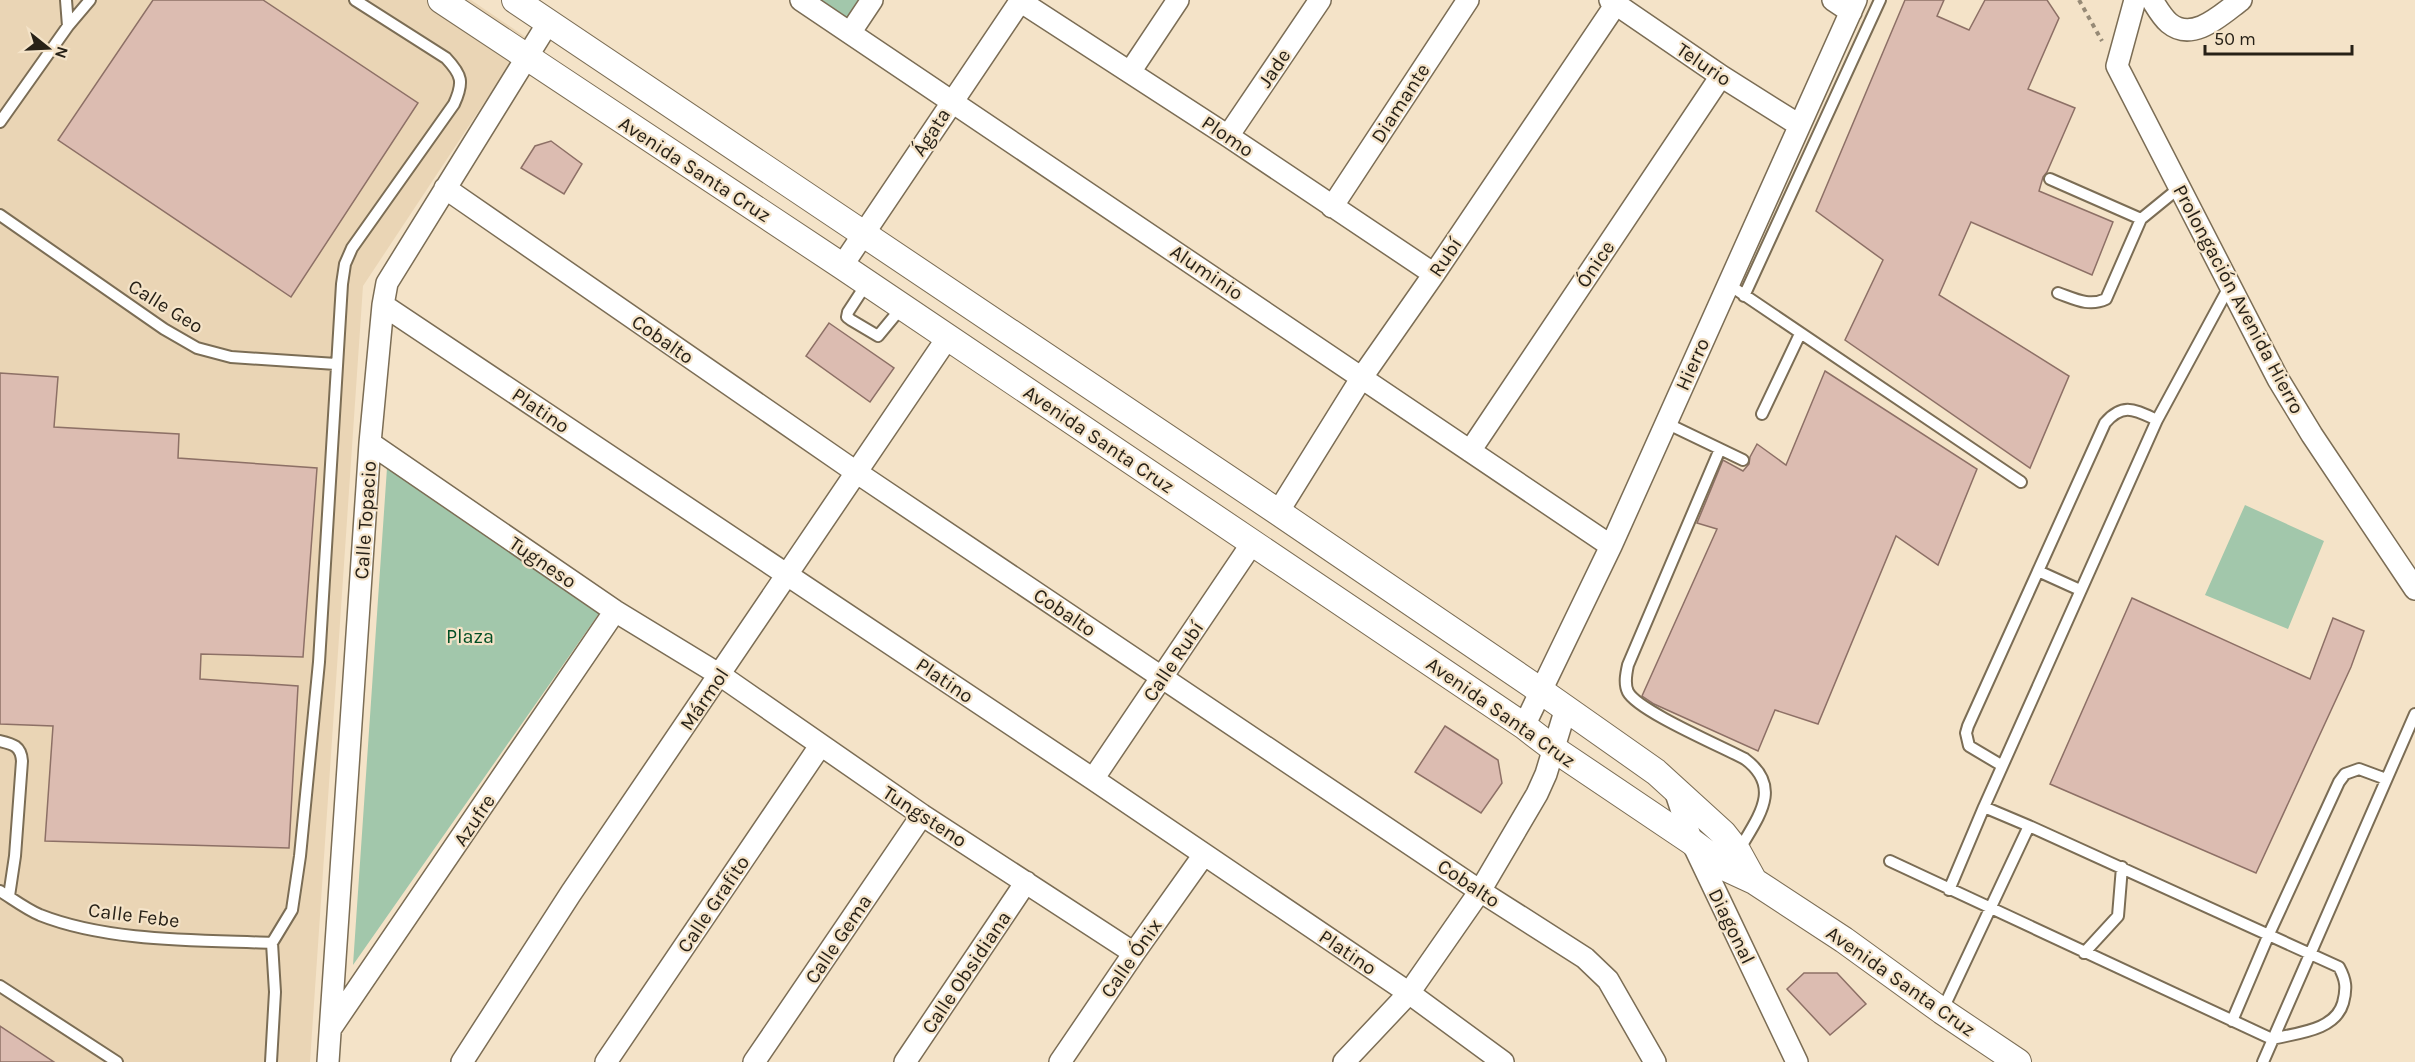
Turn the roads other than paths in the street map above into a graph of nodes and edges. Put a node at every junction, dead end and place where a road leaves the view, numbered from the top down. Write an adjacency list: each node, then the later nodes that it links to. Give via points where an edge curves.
1 (66, 0): 20 (lane)
2 (90, 0): 20 (lane)
3 (355, 0): 46 (lane, via 446,58 461,82 454,104 352,248 345,264)
4 (441, 0): 22 (street, Avenida Santa Cruz)
5 (515, 0): 19 (street, Avenida Santa Cruz)
6 (801, 0): 21 (street, Aluminio)
7 (872, 0): 21 (street)
8 (1178, 0): 23 (street)
9 (1320, 0): 28 (street, Jade)
10 (1468, 0): 32 (street, Diamante)
11 (1833, 0): 18 (street)
12 (1880, 0): 40 (lane)
13 (2135, 0): 31 (street, Prolongación Avenida Hierro, via 2116,66)
14 (2152, 0): 15 (street, via 2171,24 2187,30 2211,22)
15 (2241, 0)
16 (1020, 1): 23 (street, Plomo); 25 (street, Ágata)
17 (1613, 2): 24 (street, Telurio); 37 (street, Rubí)
18 (1853, 6): 27 (street, Hierro)
19 (548, 23): 22 (street, Calle Topacio); 35 (street, Avenida Santa Cruz)
20 (68, 26): 26 (lane)
21 (850, 33): 25 (street, Aluminio)
22 (525, 57): 30 (street, Calle Topacio); 36 (street, Avenida Santa Cruz)
23 (1130, 72): 28 (street, Plomo)
24 (1721, 76): 27 (street, Telurio); 53 (street, Ónice)
25 (950, 102): 35 (street, Ágata); 47 (street, Aluminio)
26 (0, 122)
27 (1799, 125): 40 (street, Hierro)
28 (1228, 136): 32 (street, Plomo)
29 (2050, 179): 34 (lane)
30 (445, 188): 42 (street, Calle Topacio, via 387,283); 55 (street, Cobalto)
31 (2179, 188): 34 (lane); 39 (street, Prolongación Avenida Hierro)
32 (1332, 207): 37 (street, Plomo)
33 (0, 215): 46 (lane, Calle Geo, via 197,348 231,357)
34 (2141, 219): 41 (lane, via 2106,298 2096,303 2084,302)
35 (865, 235): 36 (street, Ágata); 57 (street, Avenida Santa Cruz)
36 (842, 266): 38 (street, Avenida Santa Cruz)
37 (1434, 274): 47 (street, Rubí)
38 (868, 283): 43 (street, Avenida Santa Cruz); 43 (lane, via 848,312 851,321 878,336)
39 (2229, 287): 49 (lane); 62 (street, Prolongación Avenida Hierro, via 2312,435)
40 (1736, 290): 44 (lane); 50 (street, Hierro)
41 (2058, 293)
42 (383, 305): 51 (street, Calle Topacio); 61 (street, Platino)
43 (902, 306): 45 (street, Avenida Santa Cruz)
44 (1800, 334): 48 (lane); 56 (lane)
45 (948, 337): 55 (street, Mármol); 58 (street, Avenida Santa Cruz)
46 (336, 364): 93 (lane, via 319,662 300,856 292,910)
47 (1362, 377): 53 (street, Aluminio); 57 (street, Rubí)
48 (1762, 414)
49 (2157, 420): 60 (lane, via 2121,410 2105,423); 63 (lane)
50 (1666, 423): 52 (lane); 59 (street, Hierro)
51 (370, 443): 64 (street, Tugneso); 101 (street, Calle Topacio)
52 (1720, 449): 54 (lane); 83 (lane, via 1628,665 1626,684 1628,692 1642,706 1745,759 1763,777 1765,797 1761,810)
53 (1470, 451): 59 (street, Aluminio)
54 (1743, 460)
55 (856, 472): 61 (street, Mármol); 66 (street, Cobalto)
56 (2021, 482)
57 (1278, 512): 67 (street, Avenida Santa Cruz)
58 (1253, 542): 66 (street, Calle Rubí); 70 (street, Avenida Santa Cruz)
59 (1611, 546): 67 (street, Hierro)
60 (2038, 571): 63 (lane); 74 (lane, via 1966,733 1969,746)
61 (786, 574): 65 (street, Mármol); 75 (street, Platino)
62 (2415, 589)
63 (2080, 590): 74 (lane)
64 (615, 611): 65 (street, Tugneso); 101 (street, Azufre)
65 (720, 675): 72 (street, Tungsteno); 106 (street, Mármol, via 571,893)
66 (1163, 677): 75 (street, Calle Rubí); 88 (street, Cobalto)
67 (1541, 691): 68 (street, Avenida Santa Cruz); 70 (street, Hierro)
68 (1566, 708): 73 (street); 77 (street, Avenida Santa Cruz)
69 (2415, 714): 76 (lane)
70 (1524, 726): 73 (street, Avenida Santa Cruz)
71 (0, 741): 90 (lane, via 18,747 22,761 15,856)
72 (820, 746): 79 (street, Tungsteno); 107 (street, Calle Grafito)
73 (1554, 749): 81 (street, Avenida Santa Cruz); 88 (street, via 1537,794)
74 (2001, 765): 78 (lane)
75 (1093, 779): 82 (street, Platino)
76 (2386, 779): 92 (lane, via 2359,769 2345,774); 96 (lane)
77 (1674, 787): 81 (street, Diagonal); 83 (street, Avenida Santa Cruz, via 1716,826)
78 (1984, 807): 80 (lane); 87 (lane)
79 (922, 815): 86 (street, Tungsteno); 108 (street, Calle Gema)
80 (2029, 826): 85 (lane); 91 (lane)
81 (1692, 842): 83 (street, Avenida Santa Cruz); 89 (street, Diagonal)
82 (1203, 856): 94 (street, Calle Ónix); 98 (street, Platino)
83 (1733, 860): 89 (street); 99 (street, Avenida Santa Cruz, via 1754,881)
84 (1890, 861): 87 (lane)
85 (2122, 867): 92 (lane); 95 (lane, via 2118,916)
86 (1026, 882): 94 (street, Tungsteno); 109 (street, Calle Obsidiana)
87 (1949, 890): 91 (lane)
88 (1480, 891): 98 (street); 113 (street, Cobalto, via 1585,958 1608,980)
89 (1714, 891): 114 (street, Diagonal)
90 (4, 894): 93 (lane, Calle Febe, via 38,914 110,933)
91 (1991, 909): 95 (lane); 99 (lane)
92 (2269, 934): 96 (lane); 100 (lane)
93 (272, 944): 104 (lane, via 275,992)
94 (1134, 953): 110 (street, Calle Ónix)
95 (2084, 953): 100 (lane)
96 (2310, 953): 102 (lane); 102 (lane, via 2339,967 2346,981 2340,1012 2318,1027)
97 (0, 986): 103 (lane)
98 (1409, 993): 111 (street); 112 (street, Platino)
99 (1942, 1011): 115 (street, Avenida Santa Cruz)
100 (2232, 1021): 102 (lane)
101 (331, 1029): 105 (street, Calle Topacio)
102 (2272, 1039): 116 (lane)
103 (117, 1062)
104 (271, 1062)
105 (328, 1062)
106 (462, 1062)
107 (606, 1062)
108 (754, 1062)
109 (905, 1062)
110 (1060, 1062)
111 (1344, 1062)
112 (1503, 1062)
113 (1655, 1062)
114 (1797, 1062)
115 (2018, 1062)
116 (2263, 1062)

